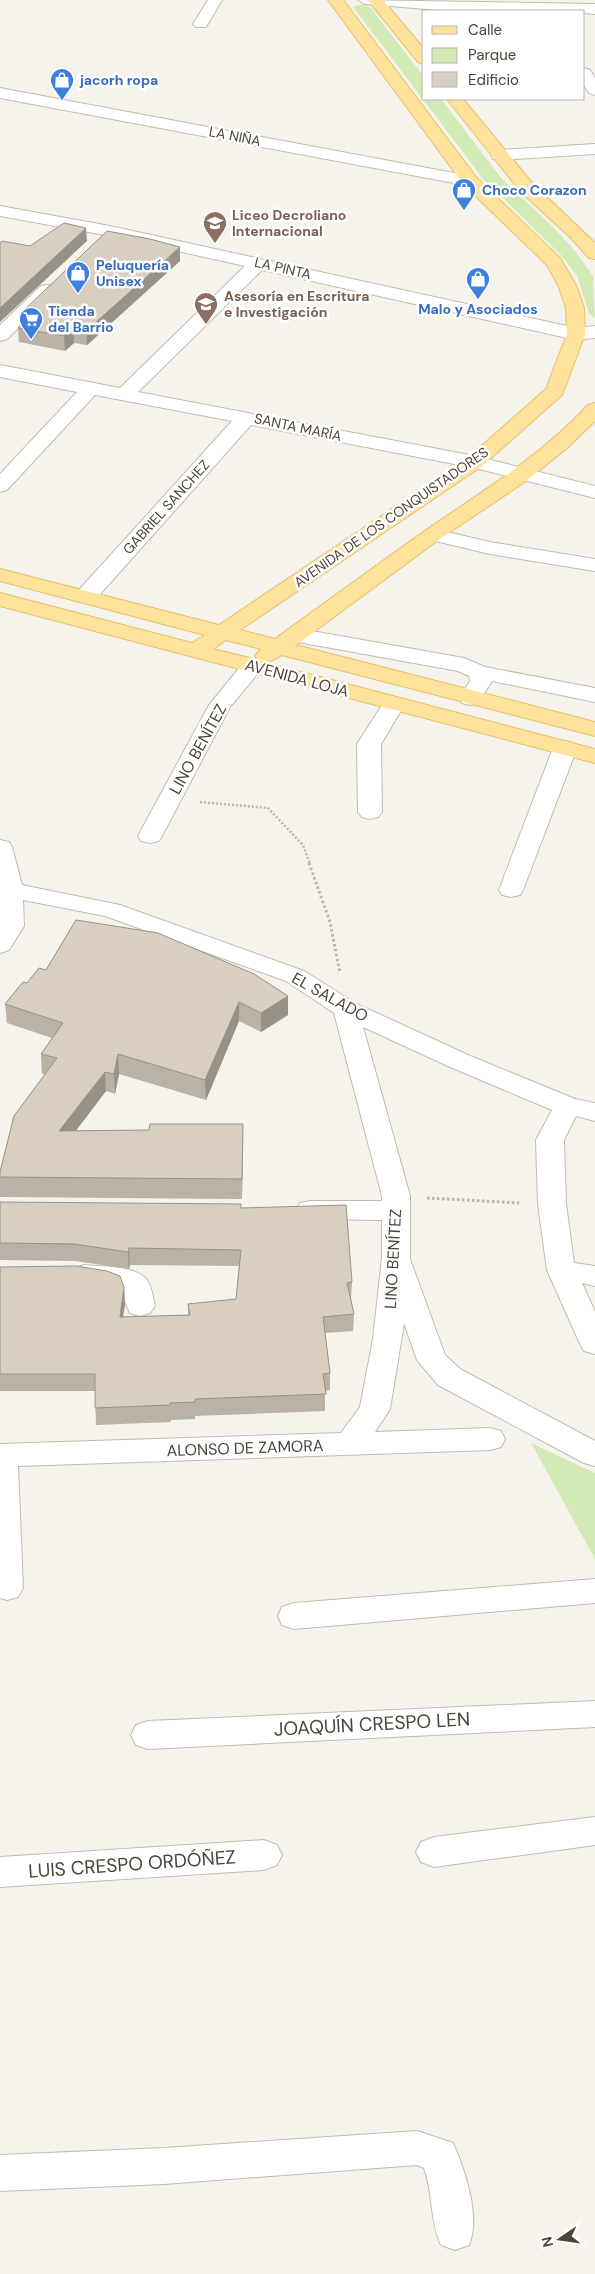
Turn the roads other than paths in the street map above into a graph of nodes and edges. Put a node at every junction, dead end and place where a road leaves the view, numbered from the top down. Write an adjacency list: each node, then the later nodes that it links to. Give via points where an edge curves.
1 (215, 0): 6 (street)
2 (335, 0): 14 (main road, AVENIDA DE LOS CONQUISTADORES)
3 (365, 0): 4 (street)
4 (375, 0): 5 (street, via 454,7); 7 (main road)
5 (595, 9)
6 (201, 24)
7 (422, 56)
8 (585, 75): 9 (street)
9 (595, 90)
10 (0, 93): 14 (street, LA NIÑA)
11 (456, 100): 13 (main road)
12 (595, 149): 13 (street)
13 (499, 155): 18 (main road, via 527,188)
14 (470, 181): 21 (main road, AVENIDA DE LOS CONQUISTADORES, via 554,262)
15 (0, 211): 16 (street, LA PINTA)
16 (110, 231): 17 (street); 19 (street, LA PINTA)
17 (96, 244)
18 (595, 254)
19 (258, 263): 21 (street, LA PINTA); 25 (street)
20 (62, 276): 22 (street)
21 (586, 333): 28 (main road, AVENIDA DE LOS CONQUISTADORES, via 555,392)
22 (0, 335)
23 (0, 371): 24 (street, SANTA MARÍA)
24 (91, 388): 25 (street, SANTA MARÍA); 30 (street)
25 (126, 394): 27 (street, SANTA MARÍA)
26 (595, 409): 29 (main road)
27 (247, 417): 28 (street, SANTA MARÍA); 35 (street, GABRIEL SANCHEZ)
28 (475, 462): 29 (street, SANTA MARÍA); 37 (main road, AVENIDA DE LOS CONQUISTADORES)
29 (524, 474): 31 (street, SANTA MARÍA); 32 (main road)
30 (0, 486)
31 (592, 488)
32 (434, 535): 33 (street, via 490,548); 38 (main road)
33 (595, 565)
34 (0, 575): 35 (main road, AVENIDA LOJA)
35 (86, 596): 37 (main road, AVENIDA LOJA)
36 (0, 599): 40 (main road, AVENIDA LOJA)
37 (223, 634): 39 (main road, AVENIDA LOJA); 40 (main road, AVENIDA DE LOS CONQUISTADORES)
38 (295, 635): 39 (main road); 42 (street, via 454,664)
39 (277, 648): 41 (main road); 44 (main road, AVENIDA LOJA)
40 (196, 651): 41 (main road, AVENIDA LOJA)
41 (253, 666): 45 (main road, AVENIDA LOJA); 50 (street, LINO BENÍTEZ, via 220,705)
42 (479, 672): 43 (street); 44 (street, via 481,681)
43 (595, 695)
44 (470, 698): 46 (main road, AVENIDA LOJA)
45 (394, 704): 47 (main road, AVENIDA LOJA); 49 (street, via 369,744)
46 (595, 730)
47 (565, 748): 48 (main road, AVENIDA LOJA); 53 (street)
48 (595, 756)
49 (370, 812)
50 (150, 836)
51 (0, 847): 52 (street)
52 (5, 889): 54 (street, via 11,926); 55 (street, EL SALADO, via 111,910 295,976)
53 (511, 890)
54 (0, 945)
55 (357, 1013): 56 (street, EL SALADO, via 459,1061); 58 (street, LINO BENÍTEZ, via 357,1055)
56 (568, 1106): 57 (street, EL SALADO); 61 (street, via 550,1140 552,1204)
57 (595, 1112)
58 (396, 1203): 59 (street); 60 (street, LINO BENÍTEZ)
59 (287, 1210)
60 (396, 1258): 67 (street, LINO BENÍTEZ, via 388,1339 375,1409); 68 (street, via 432,1360 449,1377)
61 (561, 1270): 63 (street); 65 (street)
62 (58, 1274): 64 (street, via 126,1280 135,1285)
63 (595, 1276)
64 (140, 1306)
65 (595, 1344)
66 (490, 1439): 67 (street, ALONSO DE ZAMORA)
67 (349, 1445): 69 (street, ALONSO DE ZAMORA)
68 (595, 1454)
69 (1, 1455): 70 (street)
70 (7, 1588)
71 (595, 1591): 72 (street)
72 (294, 1616)
73 (595, 1714): 74 (street, JOAQUÍN CRESPO LEN)
74 (148, 1734)
75 (595, 1832): 76 (street)
76 (434, 1852)
77 (264, 1855): 78 (street, LUIS CRESPO ORDÓÑEZ)
78 (0, 1872)
79 (0, 2173): 80 (street, via 164,2166 417,2148 439,2154 448,2181)
80 (455, 2232)

